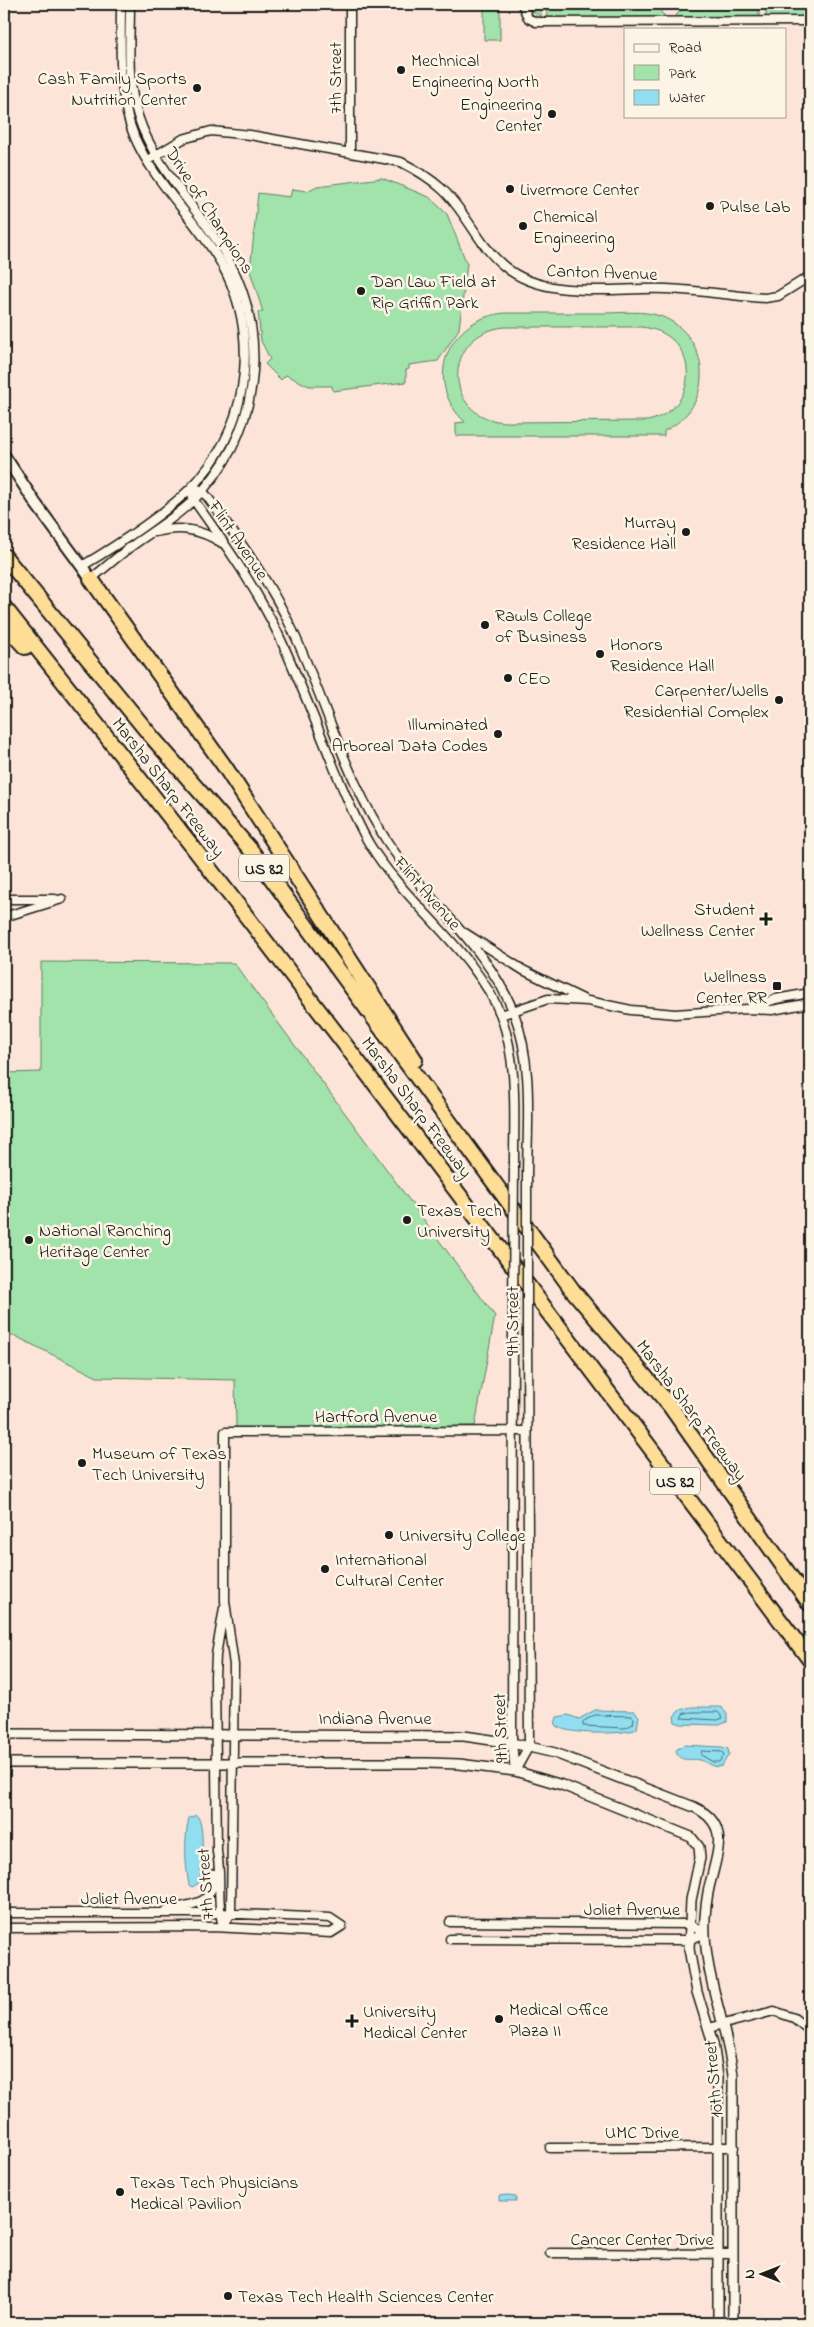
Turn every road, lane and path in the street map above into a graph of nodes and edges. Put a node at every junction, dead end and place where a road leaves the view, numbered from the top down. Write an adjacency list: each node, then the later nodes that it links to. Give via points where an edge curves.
1 (121, 4): 8 (street, Drive of Champions, via 123,92 133,133)
2 (130, 4): 7 (street, Drive of Champions, via 132,93 138,117)
3 (350, 4): 6 (street, 7th Street)
4 (522, 4): 5 (street, via 528,18 536,22)
5 (810, 21)
6 (350, 152): 7 (street, Canton Avenue, via 211,131 183,139); 9 (street, Canton Avenue, via 401,162 433,181 450,198 494,257 516,276 540,286 666,288 764,298 778,296)
7 (156, 154): 8 (street, Canton Avenue); 12 (street, Drive of Champions, via 232,267 241,285 251,325 253,372 244,418 227,457)
8 (148, 160): 11 (street, Drive of Champions, via 213,250 229,278 242,321 245,355 239,407 216,457)
9 (810, 276)
10 (4, 455): 17 (main road)
11 (192, 487): 12 (street, Flint Avenue); 13 (street, Flint Avenue); 17 (street, Drive of Champions)
12 (203, 491): 13 (street, Drive of Champions); 24 (street, Flint Avenue, via 258,566 279,601 378,828 396,856)
13 (194, 499): 14 (street, Drive of Champions); 15 (street, Flint Avenue)
14 (151, 533): 15 (street, via 175,528 191,529); 18 (street, Drive of Champions)
15 (227, 546): 30 (street, Flint Avenue, via 256,590 285,649 363,834 401,887 470,966 488,990)
16 (4, 556): 31 (highway, Marsha Sharp Freeway / US 82, via 151,736 250,849)
17 (82, 566): 18 (main road)
18 (91, 578): 31 (highway, via 230,775 426,1076 495,1172)
19 (4, 607): 21 (highway, Marsha Sharp Freeway / US 82)
20 (4, 624): 21 (highway)
21 (96, 722): 37 (highway, Marsha Sharp Freeway / US 82, via 398,1113)
22 (4, 899): 23 (street, via 62,899)
23 (4, 917)
24 (455, 926): 26 (street, Flint Avenue, via 522,970); 29 (street, Flint Avenue, via 496,978)
25 (810, 993): 28 (street, Flint Avenue, via 776,999)
26 (588, 1001): 28 (street, Flint Avenue, via 630,1010 675,1014); 29 (street, Flint Avenue, via 548,999)
27 (810, 1003): 28 (street, Flint Avenue, via 772,1010)
28 (747, 1009)
29 (513, 1012): 30 (street, Flint Avenue); 33 (street, 9th Street, bridge, via 522,1040 527,1074)
30 (500, 1015): 32 (street, 9th Street, bridge, via 513,1068)
31 (504, 1196): 36 (highway, Marsha Sharp Freeway / US 82, via 574,1292 670,1406)
32 (514, 1431): 33 (street, Hartford Avenue); 34 (street, Hartford Avenue); 41 (street, 9th Street)
33 (528, 1431): 42 (street, 9th Street)
34 (225, 1432): 35 (street, 7th Street)
35 (225, 1601): 39 (street, 7th Street, via 216,1655); 40 (street, 7th Street, via 234,1665)
36 (810, 1604)
37 (810, 1660)
38 (4, 1734): 39 (street, Indiana Avenue)
39 (215, 1734): 40 (street, Indiana Avenue); 43 (street, 7th Street)
40 (235, 1734): 41 (street, Indiana Avenue, via 437,1734); 44 (street, 7th Street)
41 (512, 1743): 42 (street, Indiana Avenue); 46 (street, 9th Street)
42 (529, 1746): 46 (street, 9th Street); 47 (street, Indiana Avenue, via 578,1761 694,1807 708,1816)
43 (216, 1762): 44 (street); 45 (street); 48 (street, 7th Street)
44 (234, 1762): 46 (street, via 452,1764); 52 (street, 7th Street)
45 (4, 1763)
46 (515, 1771): 54 (street, 10th Street, via 562,1785 694,1840 699,1846 700,1858)
47 (719, 1836): 57 (street, 10th Street, via 720,1847 707,1899)
48 (217, 1852): 50 (street, via 213,1887 208,1896 193,1906 177,1906); 51 (street, 7th Street)
49 (4, 1913): 50 (street, Joliet Avenue)
50 (163, 1913): 51 (street, Joliet Avenue)
51 (219, 1913): 52 (street, Joliet Avenue); 56 (street, 7th Street)
52 (231, 1913): 56 (street, 7th Street); 56 (street, Joliet Avenue, via 330,1918 342,1926 332,1933)
53 (450, 1922): 54 (street, Joliet Avenue)
54 (689, 1924): 57 (street, Joliet Avenue); 59 (street, 10th Street)
55 (4, 1928): 56 (street, Joliet Avenue)
56 (223, 1928)
57 (705, 1933): 59 (street, Joliet Avenue); 60 (street, 10th Street, via 709,1975)
58 (450, 1939): 59 (street, Joliet Avenue)
59 (689, 1940): 61 (street, 10th Street, via 695,1980)
60 (723, 2023): 61 (street); 62 (street, via 774,2011 794,2018); 64 (street, 10th Street, via 733,2076)
61 (709, 2028): 63 (street, 10th Street, via 718,2076)
62 (810, 2031)
63 (718, 2147): 64 (street, UMC Drive); 65 (street, UMC Drive); 67 (street, 10th Street)
64 (734, 2147): 68 (street, 10th Street)
65 (550, 2148)
66 (550, 2254): 67 (street, Cancer Center Drive)
67 (718, 2254): 68 (street, Cancer Center Drive); 69 (street, 10th Street)
68 (734, 2254): 70 (street, 10th Street)
69 (718, 2323)
70 (734, 2323)

